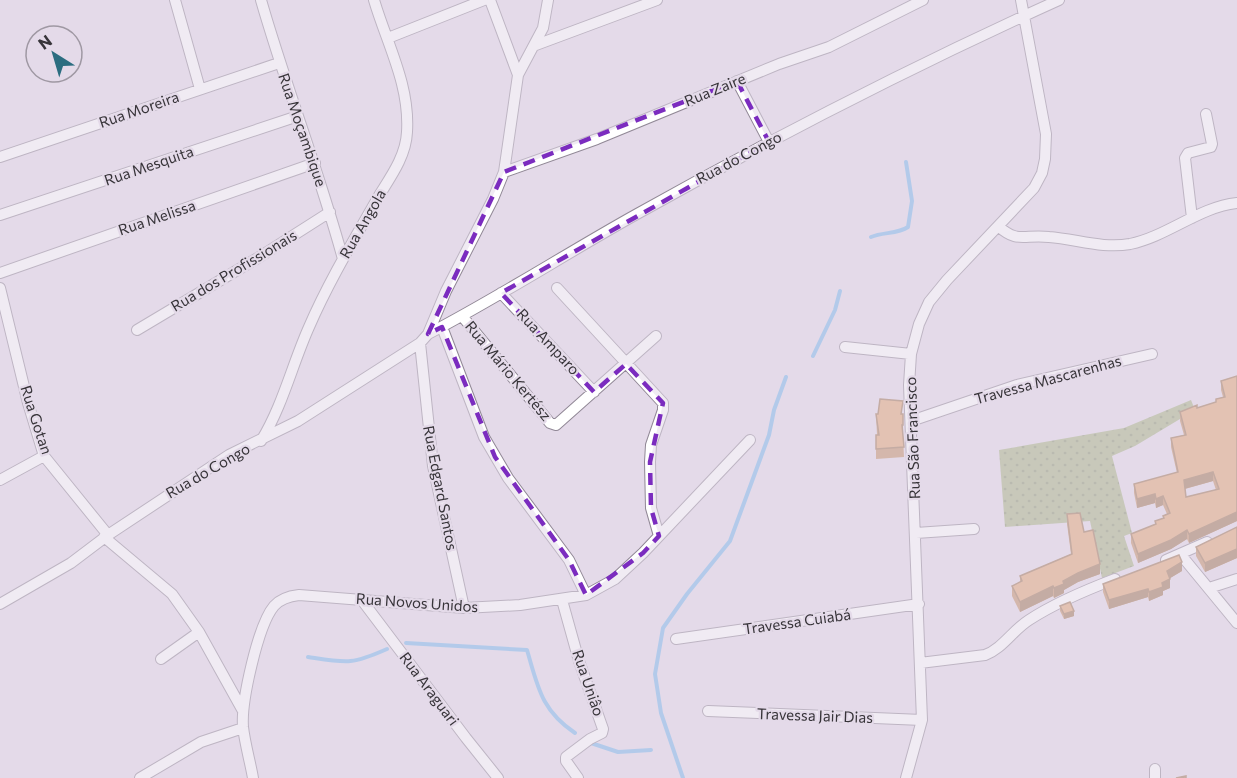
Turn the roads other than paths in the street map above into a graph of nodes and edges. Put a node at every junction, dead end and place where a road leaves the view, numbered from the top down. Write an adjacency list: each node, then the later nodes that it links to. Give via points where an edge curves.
1 (175, 0): 17 (street)
2 (261, 0): 14 (street, Rua Moçambique)
3 (374, 0): 12 (street, Rua Angola)
4 (484, 0): 12 (street)
5 (490, 0): 15 (street)
6 (548, 0): 13 (street)
7 (657, 0): 13 (street)
8 (923, 0): 16 (street, Rua Zaire, via 829,47)
9 (1021, 0): 11 (street, Rua São Francisco)
10 (1059, 0): 11 (street, Rua do Congo)
11 (1023, 16): 20 (street, Rua do Congo); 28 (street, Rua São Francisco, via 1046,134 1045,159 1034,188)
12 (388, 38): 29 (street, Rua Angola, via 407,112 404,151)
13 (536, 45): 15 (street)
14 (279, 63): 17 (street, Rua Moreira); 19 (street, Rua Moçambique)
15 (518, 75): 23 (street)
16 (737, 81): 20 (street); 23 (street, Rua Zaire, via 597,139)
17 (200, 89): 21 (street, Rua Moreira)
18 (1206, 114): 27 (street, via 1212,144 1208,149 1188,153 1185,158)
19 (298, 116): 22 (street, Rua Moçambique); 26 (street, Rua Mesquita)
20 (769, 142): 33 (street, Rua do Congo)
21 (0, 157)
22 (315, 163): 25 (street, Rua Moçambique); 30 (street, Rua Melissa)
23 (504, 172): 37 (street)
24 (1237, 202): 27 (street)
25 (330, 212): 29 (street, Rua Moçambique); 36 (street, Rua dos Profissionais)
26 (0, 216)
27 (1192, 218): 28 (street, via 1143,241 1110,246 1040,236 1008,236)
28 (998, 226): 41 (street, Rua São Francisco, via 929,302)
29 (343, 259): 47 (street, Rua Angola, via 309,328 277,413)
30 (0, 273)
31 (0, 288): 48 (street, Rua Gotan)
32 (557, 288): 43 (street)
33 (501, 293): 34 (street, Rua do Congo); 44 (street, Rua Amparo)
34 (462, 316): 35 (street, Rua do Congo); 44 (street, Rua Mário Kertész, via 550,423 556,425)
35 (442, 327): 37 (street, Rua do Congo); 60 (street, via 484,437 508,478 569,560)
36 (137, 330)
37 (428, 334): 39 (street)
38 (656, 336): 43 (street)
39 (420, 343): 47 (street, Rua do Congo); 65 (street, Rua Edgard Santos, via 433,466)
40 (845, 347): 41 (street)
41 (912, 354): 45 (street, Rua São Francisco)
42 (1152, 354): 45 (street, Travessa Mascarenhas, via 1017,385)
43 (626, 364): 44 (street); 53 (street, via 663,405 650,462 651,508)
44 (594, 392)
45 (911, 421): 51 (street, Rua São Francisco)
46 (750, 440): 53 (street, Rua Novos Unidos)
47 (261, 441): 52 (street, Rua do Congo, via 229,455)
48 (44, 456): 49 (street); 52 (street, Rua Gotan)
49 (0, 480)
50 (974, 529): 51 (street)
51 (916, 533): 64 (street, Rua São Francisco)
52 (106, 536): 63 (street, Rua do Congo, via 71,563); 67 (street, Rua Gotan, via 172,594)
53 (659, 536): 60 (street, Rua Novos Unidos, via 615,579)
54 (1218, 537): 55 (street)
55 (1181, 555): 56 (street); 59 (street)
56 (1159, 563)
57 (1126, 576): 70 (street, via 1030,619 993,652)
58 (1237, 579): 59 (street)
59 (1209, 588): 66 (street)
60 (586, 595): 62 (street, Rua Novos Unidos)
61 (361, 599): 65 (street, Rua Novos Unidos); 71 (street, Rua Novos Unidos, via 299,595 279,601 258,641); 77 (street, Rua Araguari)
62 (562, 600): 65 (street, Rua Novos Unidos); 78 (street, Rua Uniâo, via 603,729 566,756)
63 (0, 604)
64 (918, 604): 68 (street, Travessa Cuiabá); 70 (street, Rua São Francisco)
65 (464, 608)
66 (1237, 623)
67 (199, 632): 69 (street); 71 (street, Rua Gotan)
68 (676, 639)
69 (160, 659)
70 (920, 663): 73 (street, Rua São Francisco)
71 (243, 711): 74 (street, Rua Novos Unidos)
72 (708, 711): 73 (street, Travessa Jair Dias)
73 (922, 720): 79 (street, Rua São Francisco)
74 (243, 728): 75 (street, via 201,742); 76 (street, Rua Novos Unidos)
75 (140, 778)
76 (253, 778)
77 (498, 778)
78 (578, 778)
79 (906, 778)

